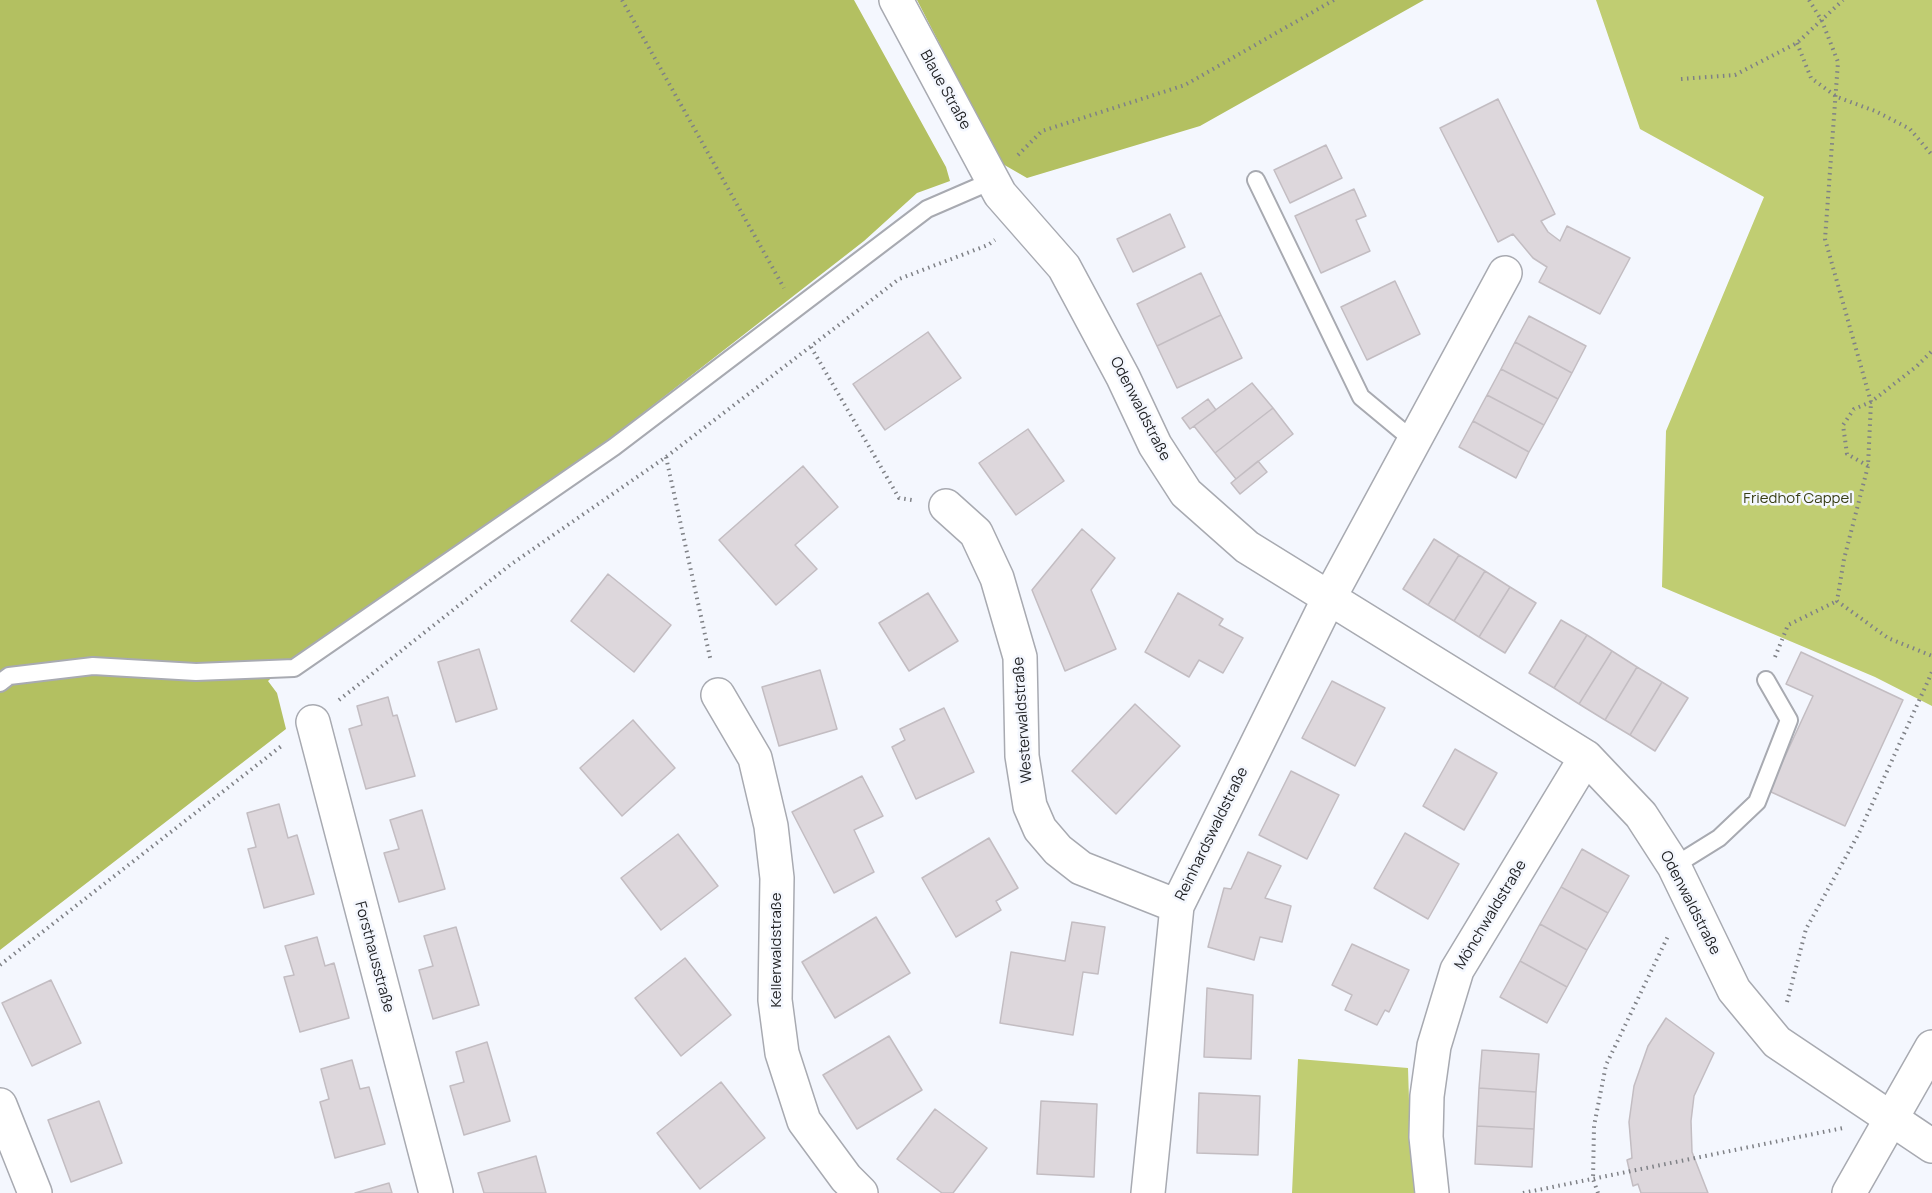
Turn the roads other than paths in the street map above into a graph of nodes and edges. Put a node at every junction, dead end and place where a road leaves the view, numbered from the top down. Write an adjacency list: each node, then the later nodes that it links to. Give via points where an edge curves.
1 (896, 0): 2 (street, Blaue Straße)
2 (994, 180): 7 (street, Odenwaldstraße, via 999,194 1064,267 1155,445 1186,493 1247,547); 9 (lane, via 927,209 614,447 294,668 196,672 93,666 9,676)
3 (1256, 180): 5 (lane, via 1361,397)
4 (1505, 273): 5 (street)
5 (1414, 441): 7 (street)
6 (946, 506): 14 (street, Westerwaldstraße, via 976,533 997,578 1020,657 1022,756 1030,806 1040,829 1081,868)
7 (1328, 600): 12 (street, Odenwaldstraße); 14 (street, Reinhardswaldstraße)
8 (1766, 680): 13 (lane, via 1789,720 1757,802 1719,838)
9 (0, 683)
10 (718, 695): 21 (street, Kellerwaldstraße, via 755,758 771,826 777,878 775,1000 782,1053 804,1121)
11 (312, 722): 20 (street, Forsthausstraße)
12 (1586, 757): 13 (street, Odenwaldstraße, via 1641,815); 23 (street, Mönchwaldstraße, via 1457,970 1434,1046 1427,1096 1426,1137)
13 (1674, 866): 17 (street, Odenwaldstraße, via 1734,990 1777,1042)
14 (1177, 906): 22 (street, Reinhardswaldstraße)
15 (1932, 1047): 17 (street)
16 (0, 1105): 19 (street)
17 (1891, 1120): 18 (street, Odenwaldstraße); 24 (street)
18 (1932, 1146)
19 (35, 1193)
20 (436, 1193)
21 (861, 1193)
22 (1148, 1193)
23 (1432, 1193)
24 (1849, 1193)

